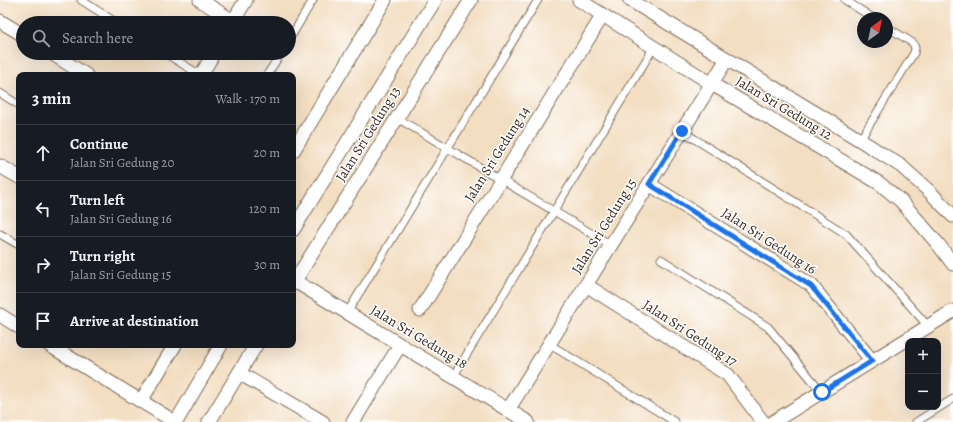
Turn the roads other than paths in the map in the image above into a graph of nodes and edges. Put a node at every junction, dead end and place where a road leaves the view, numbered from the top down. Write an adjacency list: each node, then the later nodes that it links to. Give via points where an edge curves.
1 (81, 0): 14 (lane)
2 (200, 0): 15 (street)
3 (246, 0): 16 (street)
4 (313, 0): 18 (lane)
5 (384, 0): 37 (street)
6 (435, 0): 45 (street, Jalan Sri Gedung 13)
7 (471, 0): 34 (street, Jalan Sri Gedung 13)
8 (538, 0): 38 (lane)
9 (580, 0): 13 (street, Jalan Sri Gedung 12)
10 (630, 0): 26 (street, Jalan Sri Gedung 12)
11 (845, 0): 12 (lane)
12 (864, 12)
13 (603, 15): 21 (street, Jalan Sri Gedung 12); 41 (street, Jalan Sri Gedung 14)
14 (106, 16)
15 (223, 16)
16 (236, 16)
17 (0, 21): 19 (street)
18 (296, 28)
19 (16, 31)
20 (893, 31): 36 (lane, via 913,43 914,53)
21 (654, 47): 31 (street, Jalan Sri Gedung 12); 43 (lane)
22 (62, 60): 27 (street)
23 (176, 60): 28 (lane)
24 (210, 60): 29 (street)
25 (277, 60): 30 (lane)
26 (727, 60): 31 (street, Jalan Sri Gedung 15); 36 (street, Jalan Sri Gedung 12)
27 (81, 72)
28 (196, 72)
29 (203, 72)
30 (269, 72)
31 (712, 84): 35 (street, Jalan Sri Gedung 15); 50 (street, Jalan Sri Gedung 12, via 878,183 901,201)
32 (0, 93): 33 (lane)
33 (16, 103)
34 (397, 118): 38 (lane); 51 (street, Jalan Sri Gedung 13)
35 (682, 131): 42 (street, Jalan Sri Gedung 15); 59 (lane, via 846,234)
36 (860, 140): 44 (street, Jalan Sri Gedung 12, via 901,166)
37 (296, 145)
38 (447, 148): 41 (lane); 56 (lane)
39 (0, 166): 40 (street)
40 (16, 175)
41 (500, 180): 43 (lane); 54 (street, Jalan Sri Gedung 14)
42 (649, 184): 48 (street, Jalan Sri Gedung 15); 66 (street, Jalan Sri Gedung 16, via 811,286)
43 (554, 211): 48 (lane); 68 (lane)
44 (953, 216)
45 (296, 225)
46 (0, 234): 47 (lane)
47 (16, 243)
48 (611, 245): 53 (street, Jalan Sri Gedung 15)
49 (661, 259): 69 (lane, via 768,327)
50 (953, 264)
51 (296, 279)
52 (296, 283): 56 (street, Jalan Sri Gedung 18)
53 (586, 286): 60 (street, Jalan Sri Gedung 15); 79 (street, Jalan Sri Gedung 17, via 728,375)
54 (420, 310)
55 (953, 311): 59 (street)
56 (347, 313): 61 (street, Jalan Sri Gedung 18)
57 (0, 315): 58 (street)
58 (16, 325)
59 (928, 326): 66 (street)
60 (549, 344): 72 (street, Jalan Sri Gedung 15); 78 (lane)
61 (400, 345): 68 (street, Jalan Sri Gedung 18); 76 (street)
62 (54, 348): 71 (street)
63 (173, 348): 71 (street)
64 (219, 348): 73 (street)
65 (254, 348): 67 (street)
66 (872, 361): 69 (street)
67 (239, 373): 74 (street); 75 (street)
68 (453, 377): 72 (street, Jalan Sri Gedung 18)
69 (822, 392): 80 (street)
70 (953, 399): 81 (lane)
71 (141, 401): 73 (street)
72 (508, 410): 77 (street, Jalan Sri Gedung 18)
73 (176, 422)
74 (209, 422)
75 (323, 422)
76 (352, 422)
77 (528, 422)
78 (675, 422)
79 (763, 422)
80 (773, 422)
81 (916, 422)

